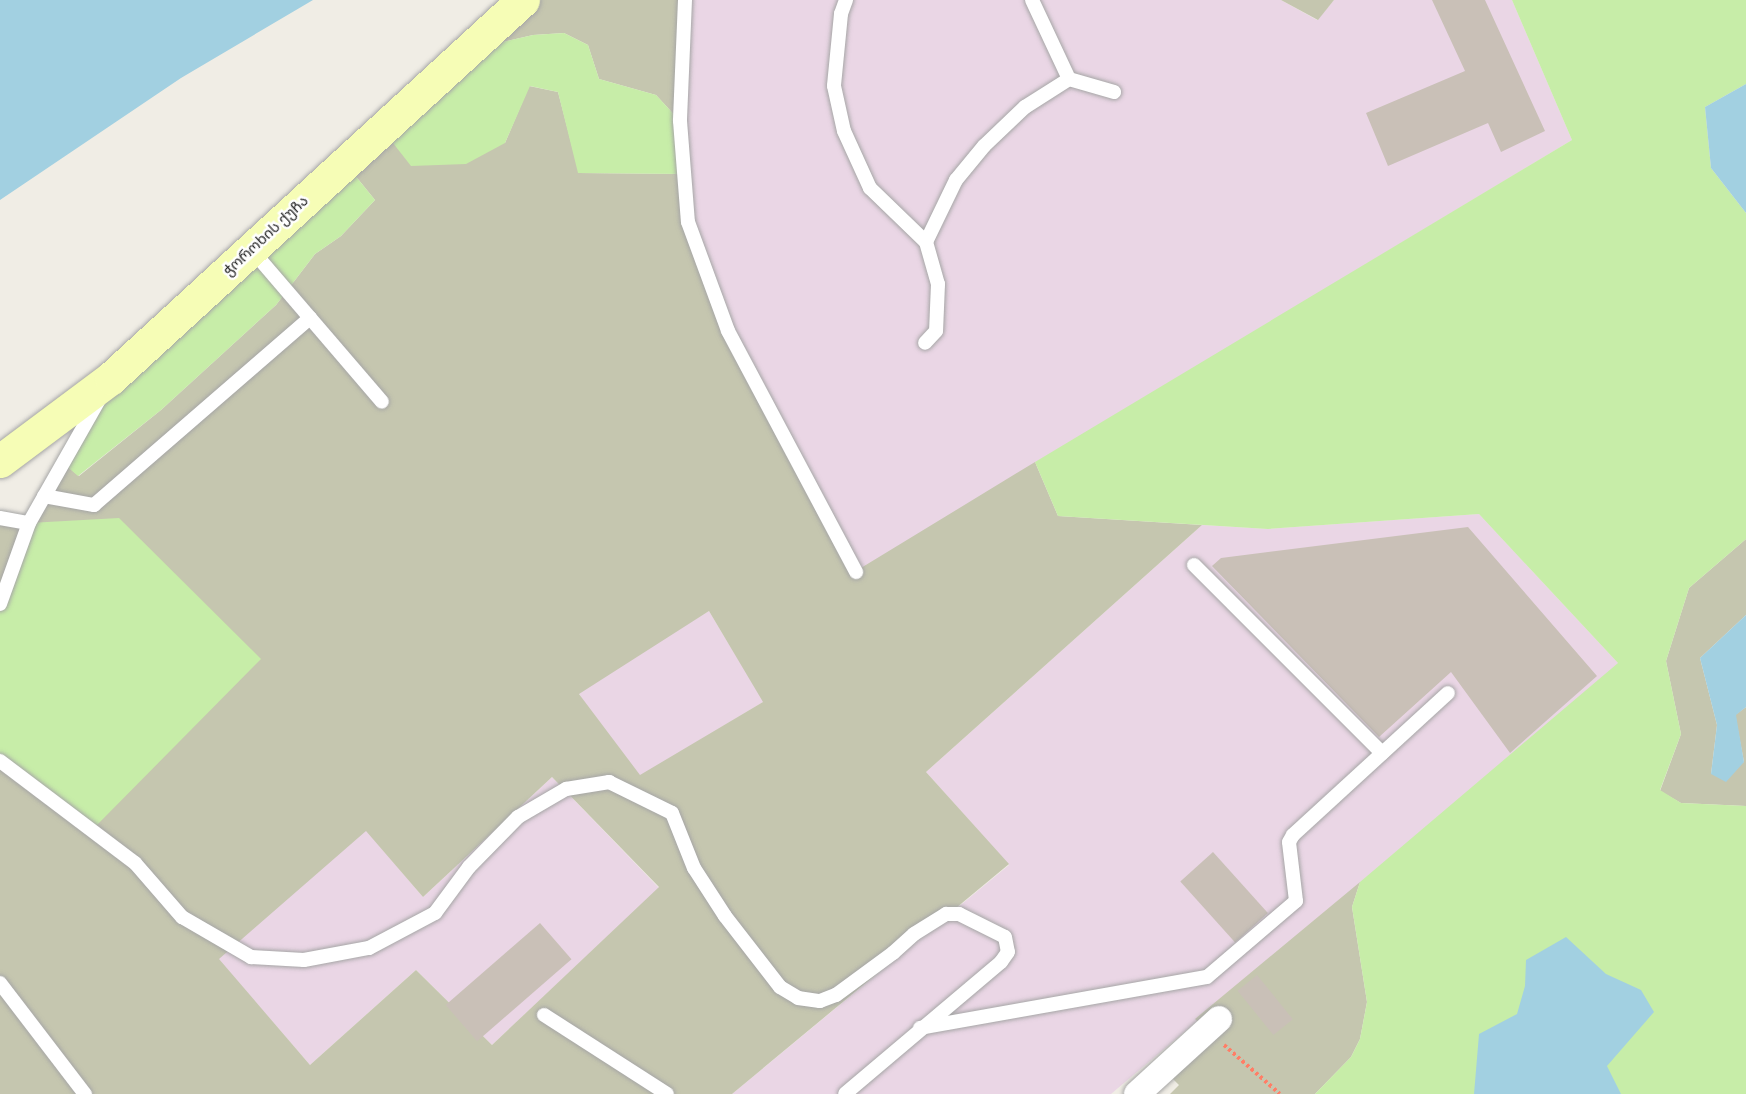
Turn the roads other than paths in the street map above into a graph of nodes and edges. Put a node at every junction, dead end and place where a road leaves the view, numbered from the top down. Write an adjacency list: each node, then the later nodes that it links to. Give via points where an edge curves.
1 (523, 0): 8 (street, ჭოროხის ქუჩა)
2 (685, 0): 18 (lane, via 680,122 688,222 728,331)
3 (846, 0): 7 (lane, via 834,86 844,131 870,188)
4 (1032, 0): 5 (lane)
5 (1069, 79): 6 (lane); 7 (lane, via 1025,107 984,146 956,180)
6 (1114, 92)
7 (926, 242): 10 (lane, via 938,284 936,332)
8 (251, 249): 9 (lane); 11 (street, ჭოროხის ქუჩა)
9 (310, 318): 12 (lane); 14 (lane, via 94,505)
10 (925, 343)
11 (111, 378): 13 (street, ჭოროხის ქუჩა); 14 (lane)
12 (382, 402)
13 (0, 461)
14 (44, 496): 16 (lane)
15 (0, 518): 16 (lane)
16 (29, 523): 19 (lane)
17 (1194, 565): 21 (lane)
18 (856, 572)
19 (0, 604)
20 (1448, 693): 21 (lane)
21 (1383, 753): 26 (lane, via 1293,835 1289,842 1296,901 1207,977)
22 (0, 761): 26 (lane, via 135,863 182,917 251,957 304,960 369,948 435,913 469,867 518,816 566,789 609,782 672,813 694,868 725,916 780,987 798,998 820,1001 836,994 914,933 946,914 959,914 1005,937 1008,952 1001,962)
23 (0, 983): 27 (lane)
24 (544, 1015): 28 (lane)
25 (1213, 1025): 30 (street)
26 (918, 1029): 29 (lane)
27 (85, 1094)
28 (667, 1094)
29 (845, 1094)
30 (1137, 1094)

